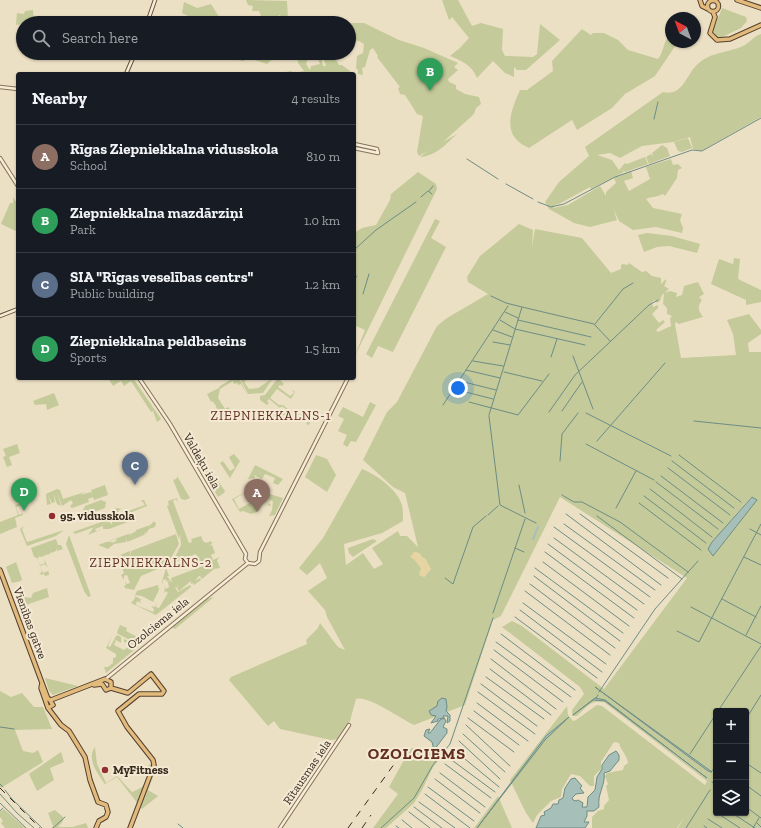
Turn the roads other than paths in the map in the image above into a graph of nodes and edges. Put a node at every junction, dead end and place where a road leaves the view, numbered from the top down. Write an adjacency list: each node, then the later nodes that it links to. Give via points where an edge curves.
1 (155, 0): 9 (street)
2 (700, 0): 7 (highway, via 702,6)
3 (737, 0): 6 (highway)
4 (711, 1): 5 (highway); 7 (highway, via 707,5)
5 (717, 1): 8 (highway, via 718,9)
6 (761, 8)
7 (708, 9): 8 (highway)
8 (713, 12): 10 (highway, via 715,17 710,33 717,40 730,39)
9 (149, 16)
10 (761, 25)
11 (132, 60): 12 (street)
12 (127, 72)
13 (0, 87): 14 (street)
14 (16, 89)
15 (358, 145): 16 (street); 16 (street, via 377,149 378,153)
16 (356, 148)
17 (0, 158): 18 (street)
18 (16, 183)
19 (16, 310): 20 (street)
20 (0, 316)
21 (140, 380): 23 (street, Valdeķu iela, via 170,424 246,554)
22 (347, 380): 23 (street, via 259,554 259,561 252,565)
23 (248, 564): 25 (street, Ozolciema iela)
24 (0, 570): 27 (highway, Vienības gatve)
25 (120, 667): 26 (street, Ozolciema iela); 28 (street, Ozolciema iela)
26 (105, 681): 28 (highway, Ozolciema iela); 29 (highway, Ozolciema iela); 30 (highway); 30 (highway, via 106,690)
27 (42, 683): 31 (street, via 50,698); 32 (highway, Vienības gatve, via 41,688)
28 (93, 684): 29 (highway, Ozolciema iela)
29 (86, 687): 31 (highway, Ozolciema iela)
30 (111, 688): 36 (highway, via 128,693 151,674 164,691 157,695 139,694 118,711 153,760 154,770)
31 (61, 696): 32 (highway, Ozolciema iela)
32 (50, 701): 33 (highway, Vienības gatve); 33 (highway, Ozolciema iela, via 52,707)
33 (48, 708): 35 (highway, via 69,731 85,757 98,802 106,805 108,809 106,817 99,821)
34 (349, 725): 37 (street, Rītausmas iela)
35 (96, 828)
36 (130, 828)
37 (280, 828)

